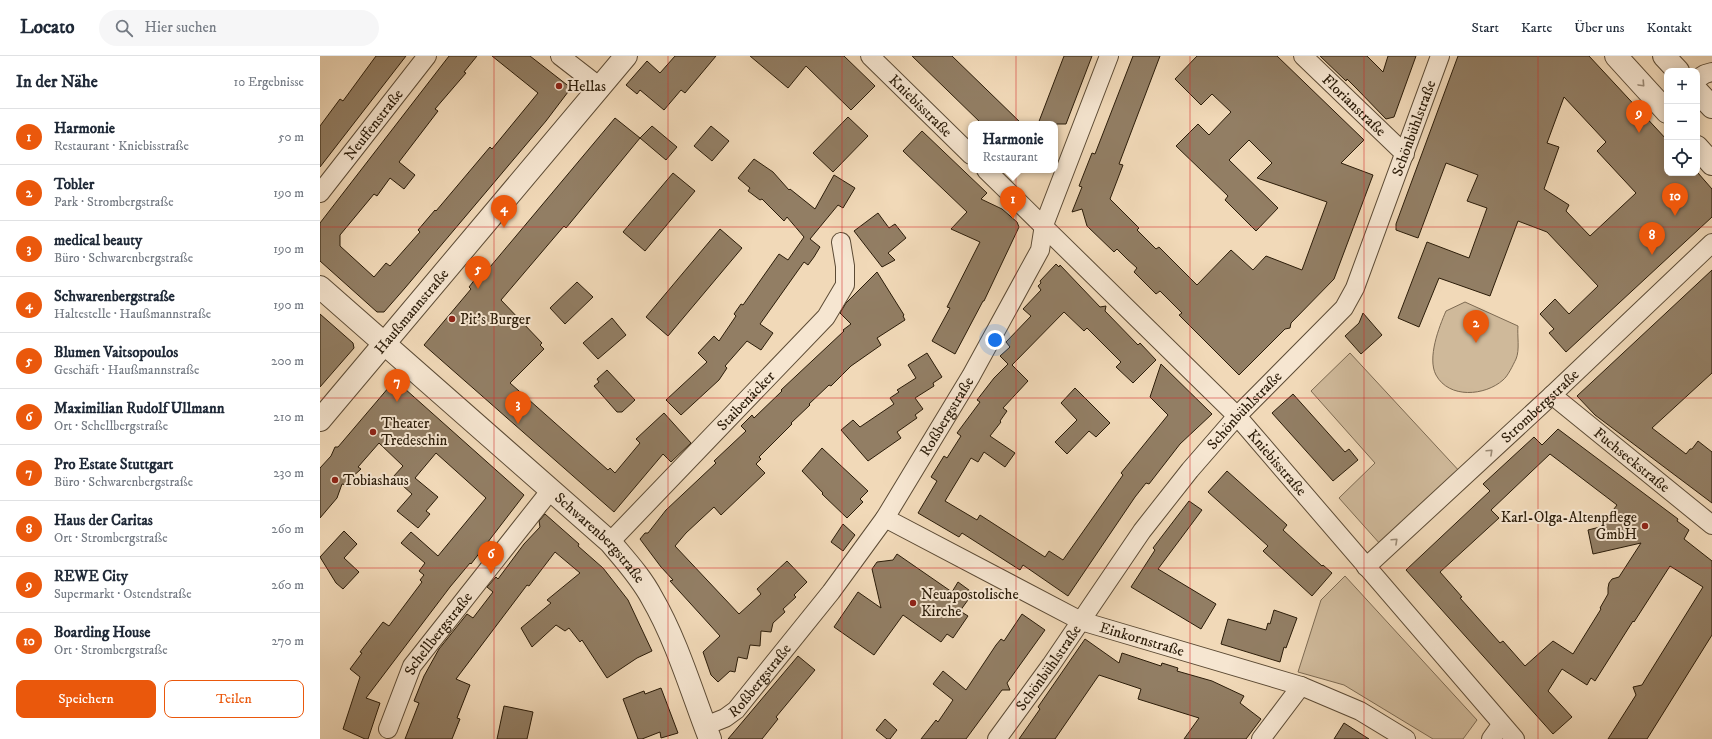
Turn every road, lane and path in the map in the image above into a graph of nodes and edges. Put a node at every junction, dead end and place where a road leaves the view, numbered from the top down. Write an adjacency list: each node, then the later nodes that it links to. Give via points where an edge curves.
1 (427, 56): 22 (street, Neuffenstraße)
2 (560, 56): 13 (street)
3 (626, 56): 13 (street, Haußmannstraße)
4 (870, 56): 18 (street, Kniebisstraße)
5 (1109, 56): 23 (street, Roßbergstraße)
6 (1303, 56): 19 (street, Florianstraße)
7 (1440, 56): 19 (street, Schönbühlstraße)
8 (1616, 56): 16 (street, one-way to 16)
9 (1664, 56): 10 (street)
10 (1675, 68)
11 (1712, 72): 12 (street)
12 (1700, 77)
13 (600, 87): 27 (street, Haußmannstraße)
14 (1700, 94): 15 (street)
15 (1712, 107)
16 (1664, 109)
17 (1700, 150): 20 (street)
18 (968, 152)
19 (1405, 154): 29 (street, Schönbühlstraße, via 1355,288 1344,308)
20 (1712, 164)
21 (989, 173): 23 (street, Kniebisstraße)
22 (320, 193)
23 (1044, 225): 29 (street, Kniebisstraße); 32 (street, Roßbergstraße, via 1040,250 1025,278 971,376)
24 (841, 242): 34 (street, Staibenäcker, via 845,285 826,317)
25 (1712, 243): 28 (street, Strombergstraße)
26 (320, 287): 27 (street, Schwarenbergstraße)
27 (384, 343): 30 (street, Haußmannstraße); 31 (street, Schwarenbergstraße)
28 (1552, 395): 33 (street, Fuchseckstraße); 35 (street, Strombergstraße, one-way to 28)
29 (1237, 416): 35 (street, Kniebisstraße); 36 (street, Schönbühlstraße, via 1142,531)
30 (320, 420)
31 (550, 490): 34 (street, Schwarenbergstraße); 38 (street, Schellbergstraße, via 412,666)
32 (885, 518): 36 (street, Einkornstraße); 40 (street, Roßbergstraße, via 831,592 736,710)
33 (1712, 525)
34 (610, 542): 40 (street, Schwarenbergstraße, via 636,573 653,599 669,632)
35 (1366, 567): 39 (street, Kniebisstraße)
36 (1080, 621): 37 (street, Einkornstraße); 41 (street, Schönbühlstraße, via 1052,665)
37 (1301, 686): 42 (street); 43 (street, Einkornstraße, via 1360,711)
38 (388, 729)
39 (1496, 732): 44 (street, Kniebisstraße)
40 (708, 733)
41 (997, 739)
42 (1261, 739)
43 (1406, 739)
44 (1515, 739)

